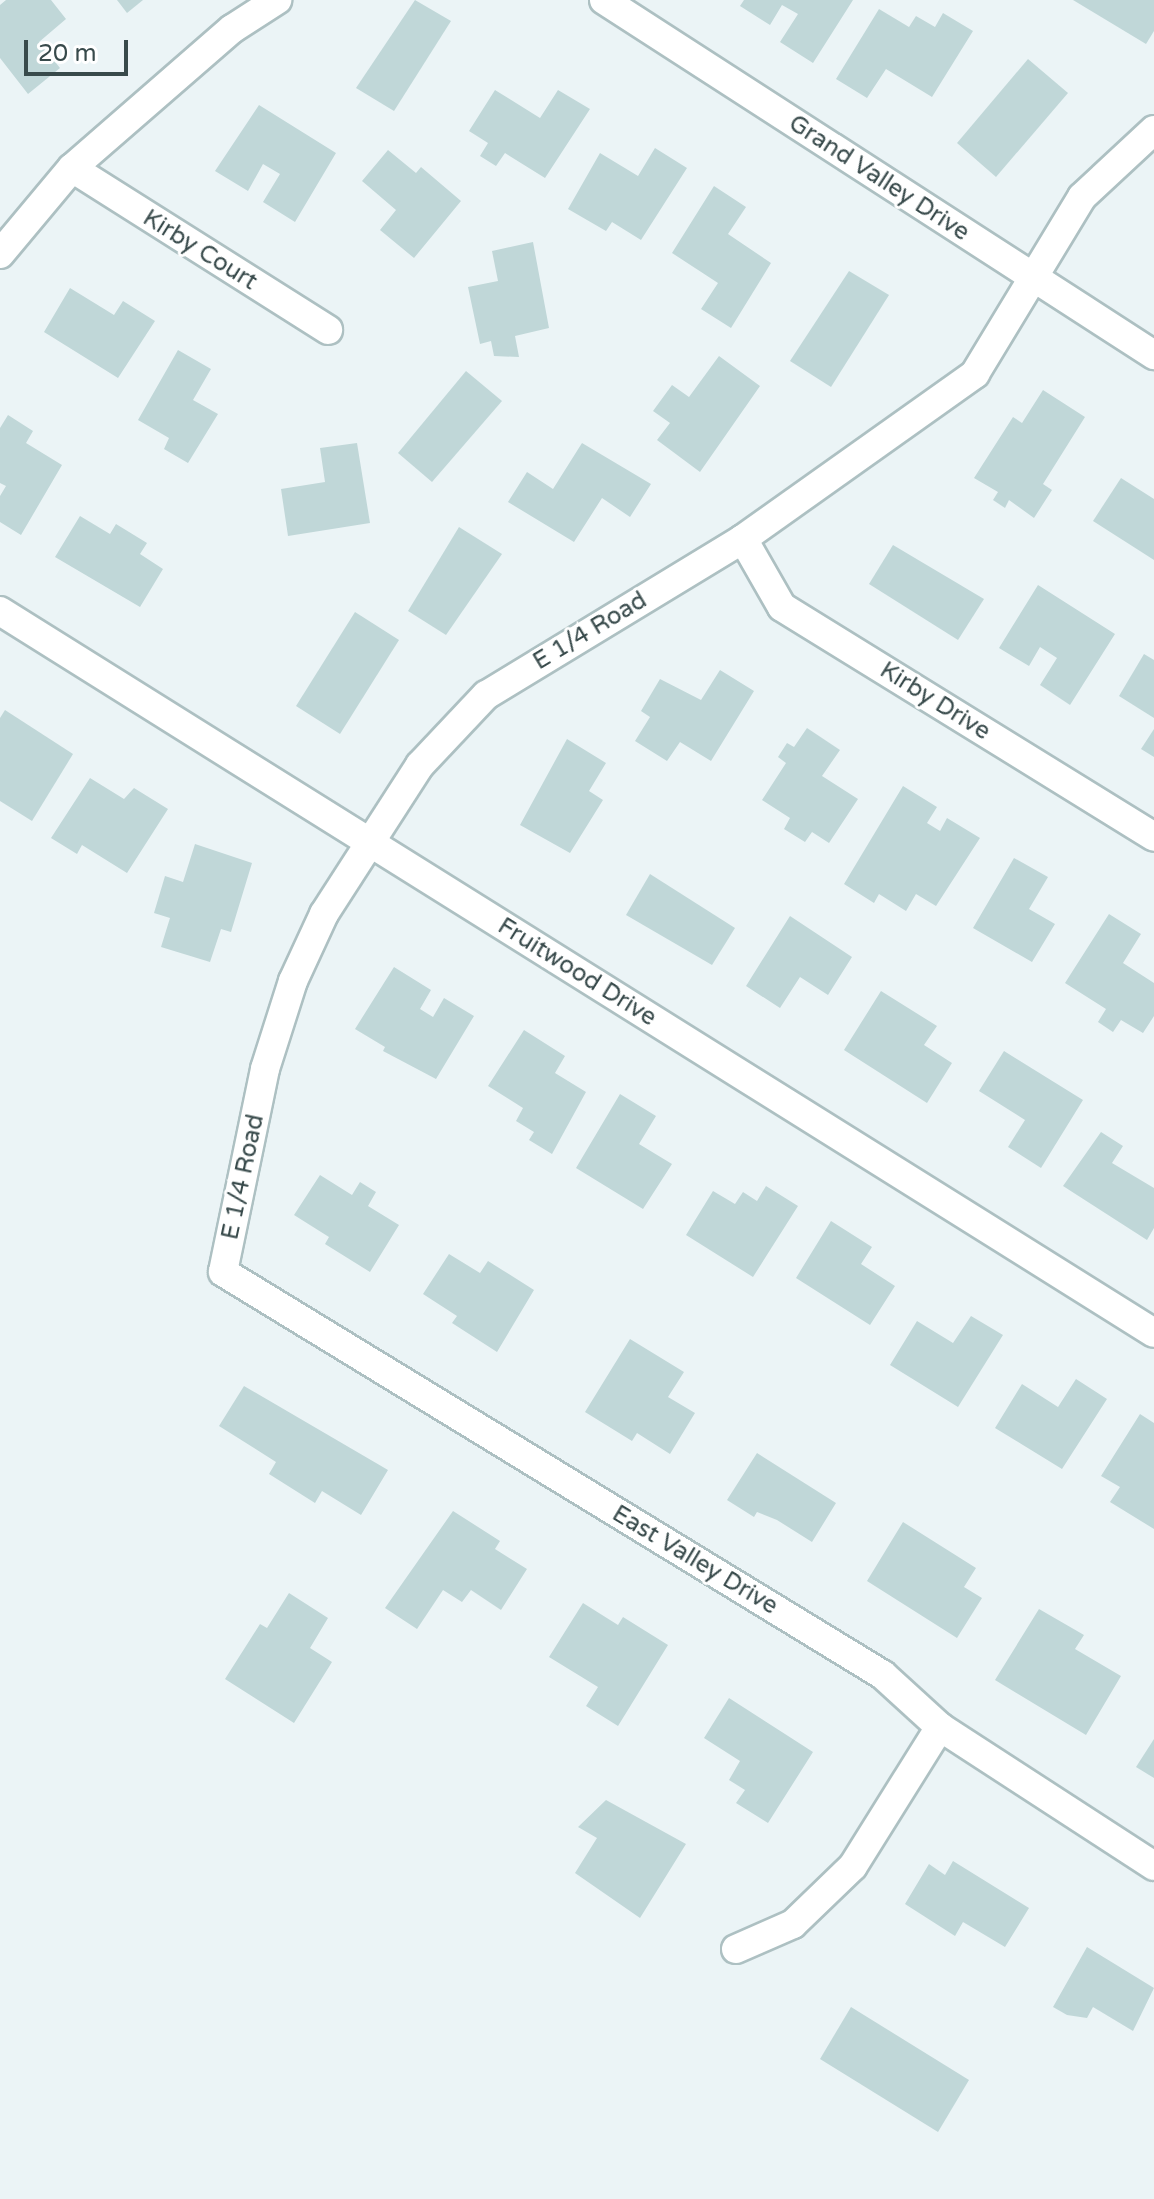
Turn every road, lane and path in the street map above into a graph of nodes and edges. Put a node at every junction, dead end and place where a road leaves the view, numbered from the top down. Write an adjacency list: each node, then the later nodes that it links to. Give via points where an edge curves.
1 (277, 0): 4 (street, via 232,29)
2 (604, 0): 6 (street, Grand Valley Drive)
3 (1154, 130): 6 (street, E 1/4 Road, via 1082,197)
4 (72, 168): 5 (street); 7 (street, Kirby Court)
5 (0, 254)
6 (1031, 277): 8 (street, Grand Valley Drive); 9 (street, E 1/4 Road, via 975,374)
7 (328, 330)
8 (1154, 355)
9 (743, 539): 11 (street, Kirby Drive, via 782,607); 12 (street, E 1/4 Road, via 486,695 420,765)
10 (0, 611): 12 (street, Fruitwood Drive)
11 (1154, 837)
12 (369, 842): 13 (street, E 1/4 Road, via 324,914 293,981 265,1069); 14 (street, Fruitwood Drive)
13 (223, 1272): 15 (street, East Valley Drive, via 883,1675)
14 (1154, 1333)
15 (940, 1727): 16 (street, East Valley Drive); 17 (street, via 853,1866 793,1924)
16 (1154, 1866)
17 (736, 1949)

